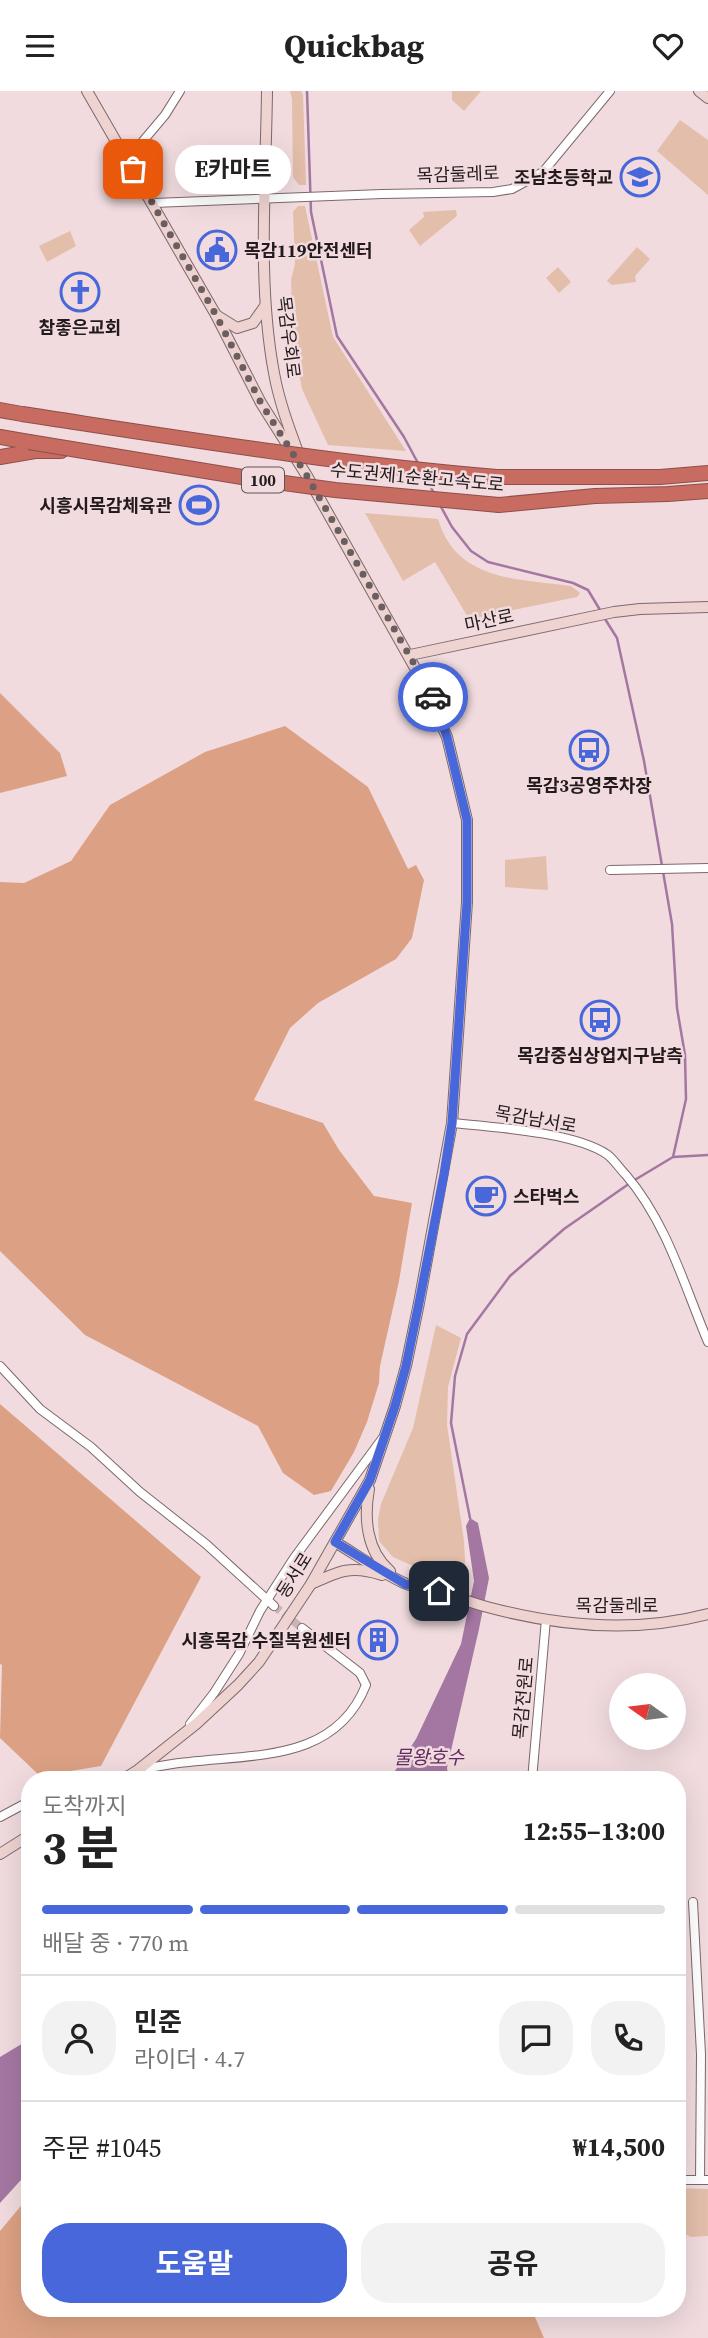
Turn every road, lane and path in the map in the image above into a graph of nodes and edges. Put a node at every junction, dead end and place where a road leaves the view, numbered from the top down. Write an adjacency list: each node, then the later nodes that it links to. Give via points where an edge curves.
1 (87, 91): 7 (main road, 동서로)
2 (180, 91): 7 (street)
3 (267, 91): 8 (main road, 목감우회로)
4 (610, 91): 8 (street, 목감둘레로, via 543,172 515,188 493,193)
5 (698, 91): 6 (main road)
6 (708, 98)
7 (127, 160): 9 (main road, 동서로)
8 (265, 198): 9 (street); 10 (main road, 목감우회로)
9 (153, 203): 11 (main road, 동서로)
10 (265, 306): 11 (main road, via 253,323 237,328); 17 (main road, 목감우회로, via 274,376)
11 (216, 315): 17 (main road, 동서로, via 261,403)
12 (0, 410): 16 (highway, 수도권제1순환고속도로 / 100, bridge, via 401,469 497,477)
13 (0, 437): 14 (highway, 수도권제1순환고속도로 / 100, bridge)
14 (95, 453): 15 (highway, via 35,451); 18 (highway, 수도권제1순환고속도로 / 100, bridge, via 335,490 499,505)
15 (0, 457)
16 (708, 473)
17 (307, 476): 20 (main road, 동서로)
18 (708, 491)
19 (708, 607): 20 (main road, 마산로, via 614,612)
20 (410, 655): 23 (main road, 동서로, via 438,706 467,820 467,902)
21 (707, 868): 22 (street)
22 (610, 870)
23 (452, 1123): 24 (street, 목감남서로, via 551,1136 583,1143 607,1155 636,1188 665,1236); 26 (main road, 동서로, via 406,1366)
24 (708, 1342)
25 (0, 1366): 31 (street, via 40,1409 91,1447)
26 (386, 1434): 27 (main road, 동서로); 31 (street, via 293,1559)
27 (370, 1480): 28 (main road, 동서로); 30 (main road, via 366,1504 370,1540 385,1567)
28 (335, 1542): 29 (main road, 동서로); 30 (main road)
29 (311, 1584): 30 (main road, via 344,1569 379,1574); 35 (main road, 동서로, via 259,1661)
30 (405, 1584): 33 (main road, 목감둘레로)
31 (271, 1602): 35 (street)
32 (708, 1614): 33 (main road, 목감둘레로, via 678,1622 623,1626)
33 (546, 1619): 37 (street, 목감전원로)
34 (302, 1628): 36 (street, via 360,1673 366,1685 358,1704 336,1728 300,1748)
35 (182, 1735): 36 (main road, 동서로)
36 (138, 1770)
37 (533, 1771)
38 (21, 1806): 39 (street)
39 (0, 1817)
40 (21, 1841): 41 (main road)
41 (0, 1854)
42 (692, 1902): 44 (street)
43 (686, 2180): 44 (street)
44 (704, 2180)

